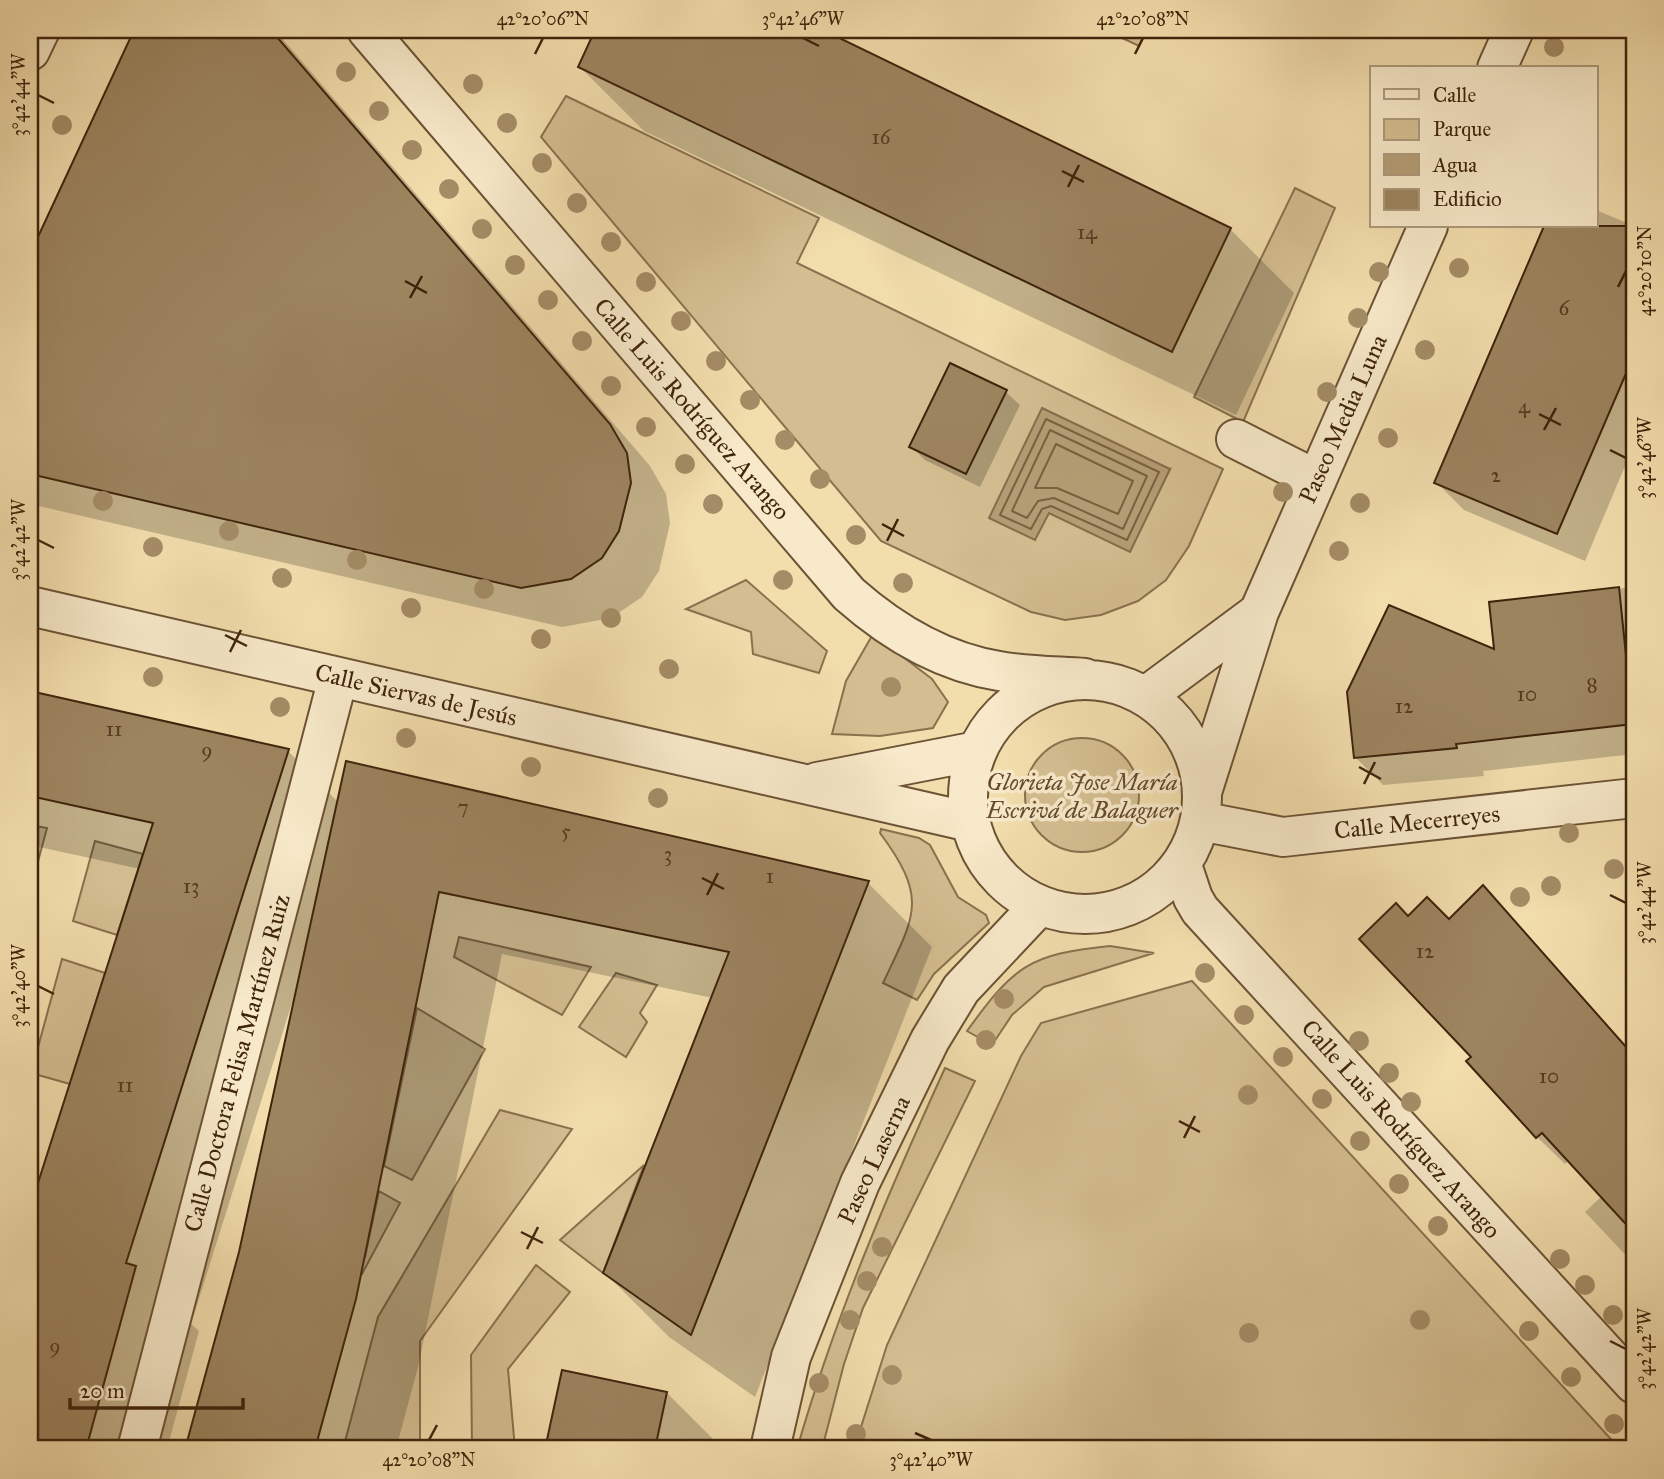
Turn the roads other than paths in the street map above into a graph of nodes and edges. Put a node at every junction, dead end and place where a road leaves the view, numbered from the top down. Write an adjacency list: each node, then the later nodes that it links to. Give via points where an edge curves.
1 (40, 30): 4 (street)
2 (367, 30): 12 (street, Calle Luis Rodríguez Arango, via 878,620 931,650 998,671)
3 (1514, 30): 5 (street)
4 (30, 51)
5 (1498, 66)
6 (1427, 228): 8 (street, Paseo Media Luna)
7 (1236, 439): 8 (street)
8 (1317, 480): 10 (street, Paseo Media Luna)
9 (30, 606): 11 (street, Calle Siervas de Jesús)
10 (1259, 612): 13 (street, Paseo Media Luna); 17 (street, Paseo Media Luna)
11 (338, 677): 15 (street, Calle Siervas de Jesús); 22 (street, Calle Doctora Felisa Martínez Ruiz)
12 (1085, 678): 13 (street); 14 (street, via 1052,684 1020,699 995,722)
13 (1146, 696): 17 (street, via 1175,720 1195,754)
14 (976, 751): 15 (street, Calle Siervas de Jesús); 18 (street, via 968,786)
15 (801, 785): 18 (street, Calle Siervas de Jesús)
16 (1634, 797): 17 (street, Calle Mecerreyes, via 1283,837)
17 (1201, 806): 19 (street)
18 (970, 822): 20 (street, via 990,868 1008,886)
19 (1182, 865): 20 (street, via 1154,892 1126,908 1093,915); 21 (street, Calle Luis Rodríguez Arango, via 1200,910)
20 (1040, 905): 23 (street, Paseo Laserna, via 961,989 930,1040 860,1183 791,1357)
21 (1634, 1384)
22 (136, 1449)
23 (770, 1449)

